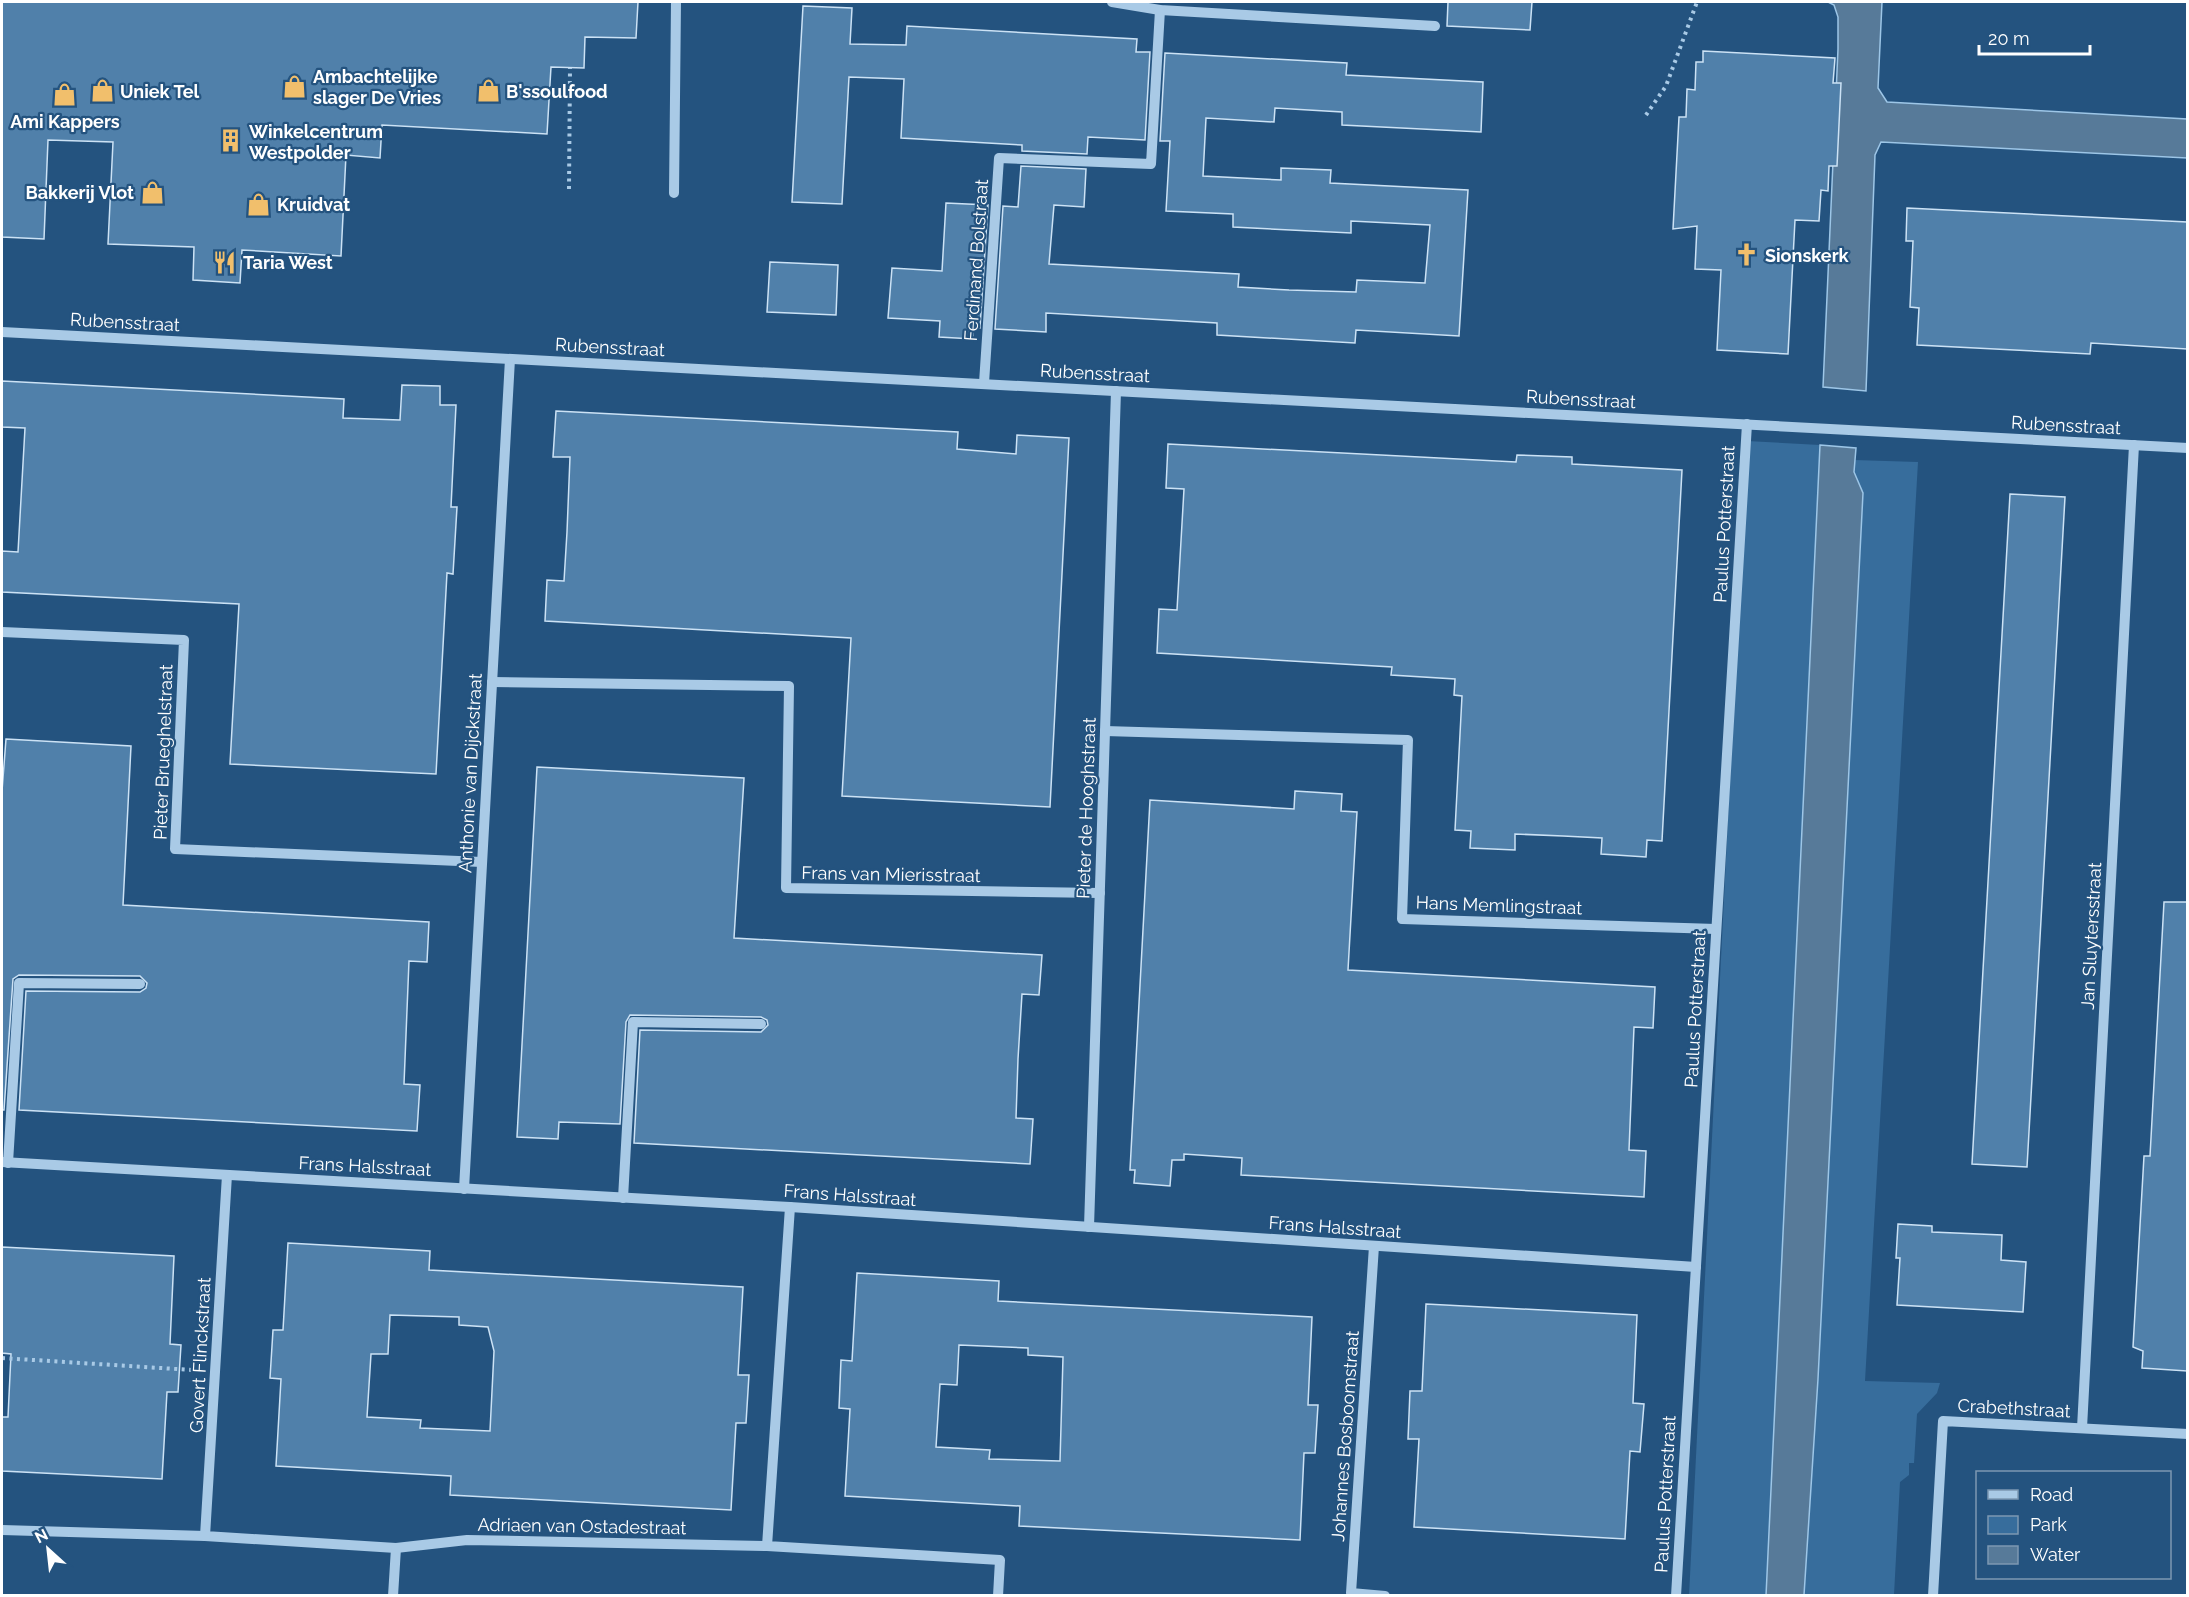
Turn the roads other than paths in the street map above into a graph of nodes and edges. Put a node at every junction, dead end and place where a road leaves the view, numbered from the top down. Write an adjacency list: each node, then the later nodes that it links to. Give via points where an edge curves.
1 (676, 2): 5 (street)
2 (1112, 2): 3 (street)
3 (1160, 10): 4 (street); 8 (street, Ferdinand Bolstraat, via 1151,164 999,158)
4 (1435, 26)
5 (674, 193)
6 (2, 332): 7 (street, Rubensstraat)
7 (510, 358): 8 (street, Rubensstraat); 14 (street, Anthonie van Dijckstraat)
8 (984, 383): 9 (street, Rubensstraat)
9 (1116, 391): 10 (street, Rubensstraat); 15 (street, Pieter de Hooghstraat)
10 (1747, 424): 11 (street, Rubensstraat); 18 (street, Paulus Potterstraat)
11 (2134, 446): 12 (street, Rubensstraat); 29 (street, Jan Sluytersstraat)
12 (2187, 448)
13 (2, 632): 16 (street, Pieter Brueghelstraat, via 184,640 175,849)
14 (492, 682): 16 (street, Anthonie van Dijckstraat); 17 (street, Frans van Mierisstraat, via 789,686 786,888)
15 (1105, 731): 17 (street, Pieter de Hooghstraat); 18 (street, Hans Memlingstraat, via 1408,740 1402,918)
16 (482, 862): 23 (street, Anthonie van Dijckstraat)
17 (1100, 894): 26 (street, Pieter de Hooghstraat)
18 (1716, 929): 28 (street, Paulus Potterstraat)
19 (140, 984): 21 (street, via 20,983)
20 (761, 1024): 24 (street, via 633,1022)
21 (5, 1163): 22 (street, Frans Halsstraat)
22 (227, 1175): 23 (street, Frans Halsstraat); 32 (street, Govert Flinckstraat)
23 (464, 1189): 24 (street, Frans Halsstraat)
24 (622, 1197): 25 (street, Frans Halsstraat)
25 (789, 1207): 26 (street, Frans Halsstraat); 33 (street)
26 (1089, 1227): 27 (street, Frans Halsstraat)
27 (1374, 1246): 28 (street, Frans Halsstraat); 37 (street, Johannes Bosboomstraat, via 1351,1593)
28 (1696, 1267): 38 (street, Paulus Potterstraat)
29 (2082, 1428): 30 (street, Crabethstraat); 39 (street, Crabethstraat, via 1943,1420)
30 (2187, 1434)
31 (2, 1530): 32 (street)
32 (205, 1536): 34 (street)
33 (767, 1546): 34 (street, Adriaen van Ostadestraat, via 467,1540); 36 (street, Adriaen van Ostadestraat, via 1000,1560)
34 (396, 1548): 35 (street)
35 (393, 1596)
36 (998, 1596)
37 (1385, 1596)
38 (1676, 1596)
39 (1933, 1596)

